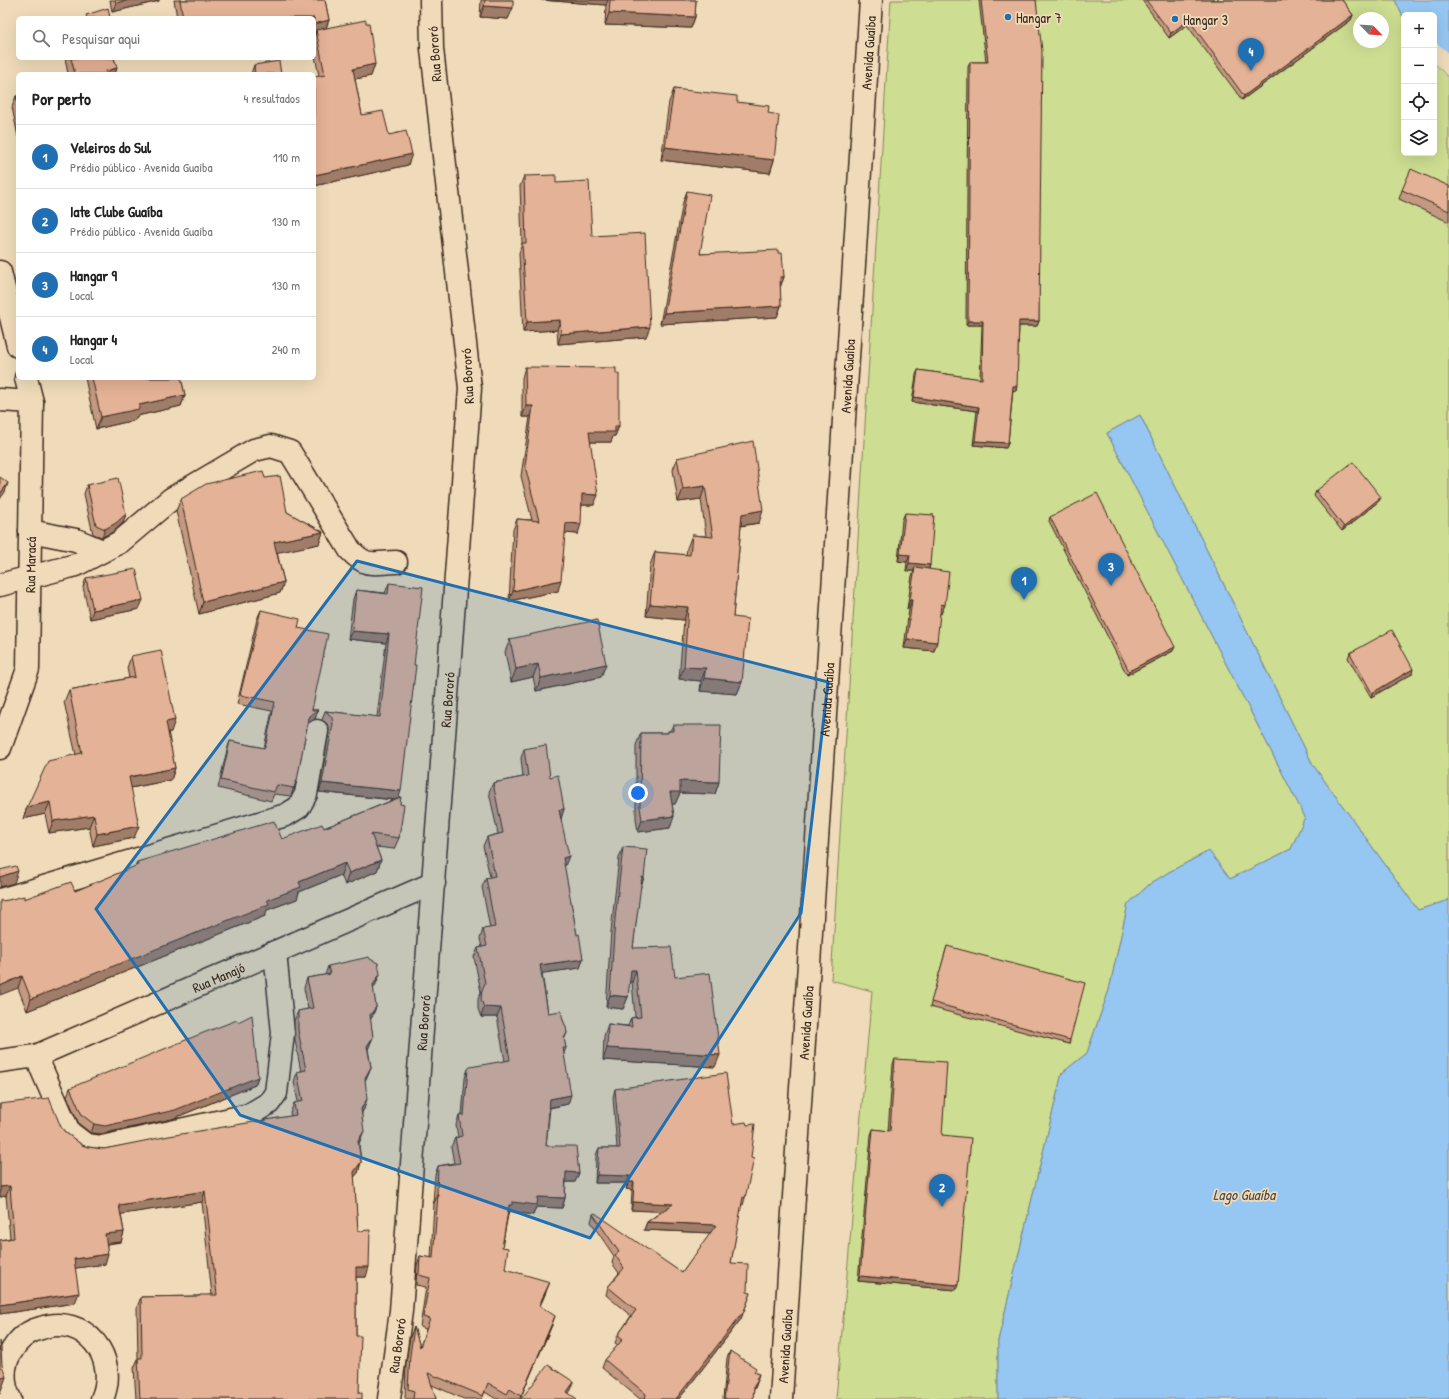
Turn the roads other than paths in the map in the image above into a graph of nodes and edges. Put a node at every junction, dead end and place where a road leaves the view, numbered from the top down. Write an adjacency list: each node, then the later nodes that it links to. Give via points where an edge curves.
1 (431, 0): 15 (street, Rua Bororó, via 432,49 470,388)
2 (871, 0): 23 (street, Avenida Guaíba)
3 (0, 272): 4 (street)
4 (16, 338)
5 (26, 380): 7 (street, Rua Maracá)
6 (0, 400): 7 (street)
7 (32, 402): 8 (street, Rua Maracá)
8 (30, 532): 9 (street, via 76,540); 11 (street, Rua Maracá)
9 (102, 551): 10 (street, via 120,542 171,499 254,450 271,446 290,452 350,550 358,558 368,564); 11 (street, via 76,565)
10 (396, 562)
11 (30, 578): 12 (street); 14 (street, Rua Maracá, via 28,669)
12 (0, 585)
13 (317, 731): 16 (street, via 306,794 299,806 286,815)
14 (0, 748)
15 (434, 883): 17 (street, Rua Manajó); 22 (street, Rua Bororó, via 401,1312)
16 (0, 900)
17 (275, 952): 18 (street, Rua Manajó); 18 (street, via 283,1033 276,1093 269,1103 249,1115 102,1147 86,1145 69,1132)
18 (36, 1056): 19 (street, Rua Manajó)
19 (0, 1061)
20 (10, 1399): 21 (street, via 4,1373 9,1356 18,1341 32,1331 64,1325 81,1331 94,1341 104,1355 108,1372 107,1389)
21 (102, 1399)
22 (389, 1399)
23 (781, 1399)

